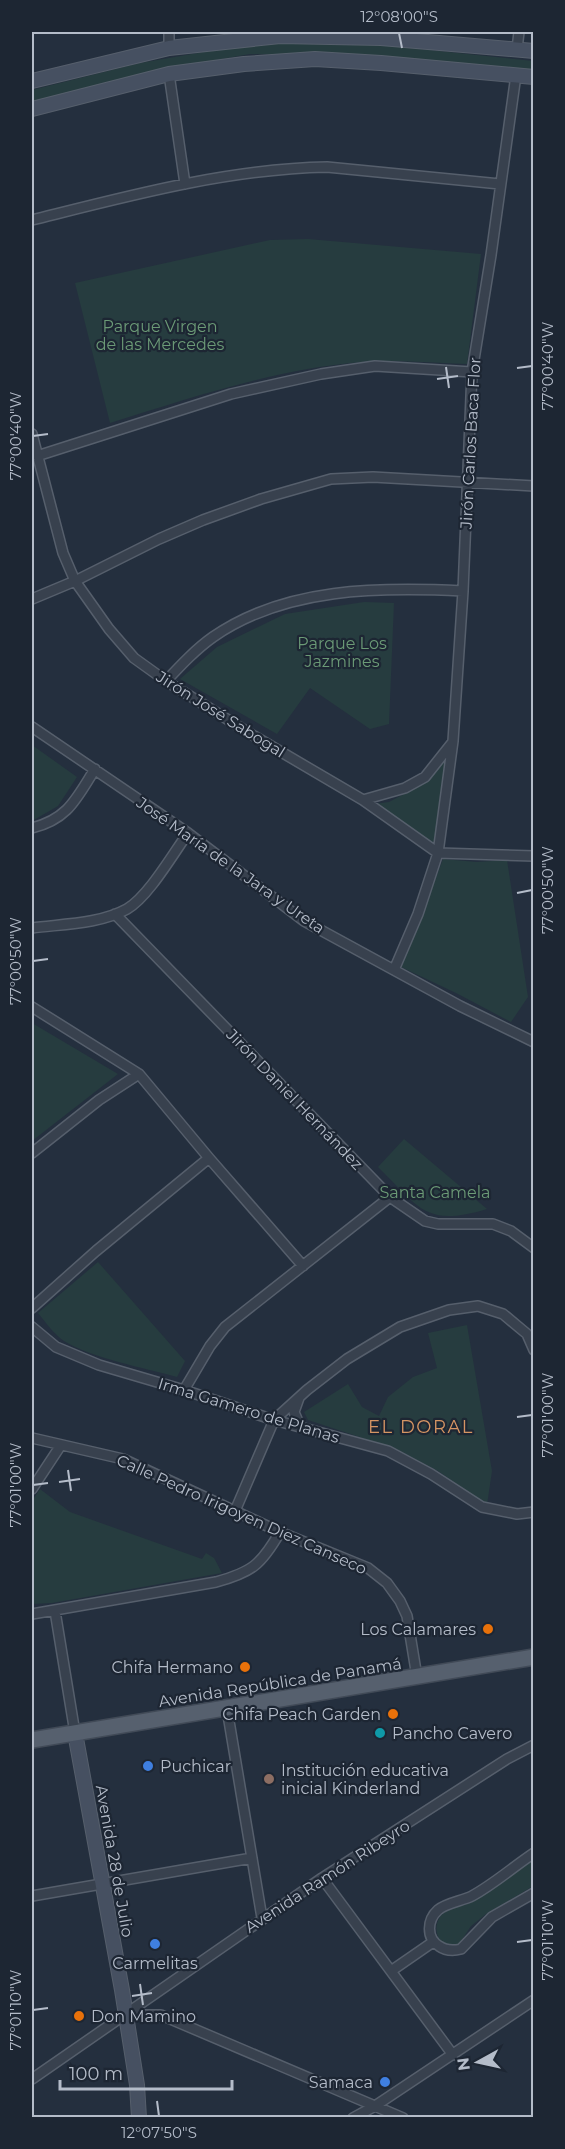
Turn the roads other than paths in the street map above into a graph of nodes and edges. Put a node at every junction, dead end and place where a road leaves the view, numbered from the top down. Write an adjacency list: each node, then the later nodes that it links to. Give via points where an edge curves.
1 (168, 32): 4 (street)
2 (519, 32): 5 (street)
3 (280, 34): 4 (main road); 5 (main road)
4 (169, 48): 10 (main road)
5 (517, 49): 6 (main road)
6 (534, 51)
7 (169, 74): 8 (main road, via 315,59); 11 (main road); 12 (street)
8 (516, 75): 9 (main road); 13 (street, Jirón Carlos Baca Flor)
9 (534, 77)
10 (32, 81)
11 (32, 109)
12 (185, 184): 13 (street, via 262,171 327,167); 14 (street)
13 (501, 184): 15 (street, Jirón Carlos Baca Flor)
14 (32, 220)
15 (472, 372): 17 (street, via 375,366 321,374 231,394); 18 (street, Jirón Carlos Baca Flor)
16 (32, 434): 17 (street, Jirón José Sabogal)
17 (37, 456): 20 (street, Jirón José Sabogal, via 63,553)
18 (467, 483): 19 (street); 20 (street, via 373,477 331,479 261,498 202,520); 21 (street, Jirón Carlos Baca Flor)
19 (534, 486)
20 (75, 581): 22 (street); 23 (street, Jirón José Sabogal, via 134,658)
21 (463, 591): 23 (street, via 368,589 283,604 237,622 213,637); 25 (street, Jirón Carlos Baca Flor)
22 (32, 599)
23 (166, 681): 27 (street, Jirón José Sabogal)
24 (32, 727): 26 (street, José María de la Jara y Ureta)
25 (453, 741): 27 (street, via 425,777 405,788); 30 (street, Jirón Carlos Baca Flor)
26 (95, 770): 28 (street, via 65,812); 29 (street, José María de la Jara y Ureta)
27 (363, 800): 30 (street, Jirón José Sabogal)
28 (32, 828)
29 (188, 833): 32 (street, via 140,898); 34 (street, José María de la Jara y Ureta, via 304,921)
30 (438, 853): 31 (street); 34 (street, Jirón Carlos Baca Flor)
31 (534, 856)
32 (115, 914): 33 (street); 40 (street, Jirón Daniel Hernández)
33 (32, 928)
34 (394, 970): 36 (street, José María de la Jara y Ureta)
35 (32, 1007): 37 (street)
36 (534, 1042)
37 (139, 1074): 38 (street); 39 (street)
38 (32, 1153)
39 (209, 1158): 42 (street); 43 (street)
40 (390, 1197): 41 (street, Jirón Daniel Hernández, via 425,1221 493,1224 511,1231); 42 (street)
41 (534, 1248)
42 (303, 1266): 46 (street, via 225,1328)
43 (32, 1308)
44 (32, 1327): 46 (street, Irma Gamero de Planas, via 56,1347 99,1365)
45 (534, 1350): 47 (street, via 527,1334 502,1314 478,1306 449,1311 400,1327 347,1359)
46 (184, 1390): 48 (street, Irma Gamero de Planas)
47 (299, 1397): 48 (street); 49 (street, via 294,1412)
48 (274, 1420): 49 (street, Irma Gamero de Planas); 53 (street)
49 (300, 1426): 54 (street, Irma Gamero de Planas, via 388,1451 482,1507 517,1514)
50 (32, 1438): 51 (street, Calle Pedro Irigoyen Diez Canseco)
51 (61, 1445): 52 (street); 53 (street, Calle Pedro Irigoyen Diez Canseco, via 123,1459)
52 (32, 1489)
53 (235, 1511): 55 (street, Calle Pedro Irigoyen Diez Canseco)
54 (534, 1512)
55 (280, 1532): 56 (street, via 255,1567 238,1576); 59 (street, Calle Pedro Irigoyen Diez Canseco, via 368,1568 387,1583 407,1616)
56 (55, 1611): 57 (street); 61 (street, Avenida 28 de Julio)
57 (32, 1614)
58 (534, 1657): 59 (main road, Avenida República de Panamá)
59 (417, 1677): 60 (main road, Avenida República de Panamá)
60 (227, 1709): 61 (main road, Avenida República de Panamá); 65 (street)
61 (75, 1733): 62 (main road, Avenida República de Panamá); 67 (main road, Avenida 28 de Julio)
62 (32, 1740)
63 (534, 1745): 66 (street, Avenida Ramón Ribeyro)
64 (534, 1853): 71 (street, via 479,1892 439,1909 430,1922)
65 (252, 1858): 67 (street); 70 (street)
66 (322, 1878): 70 (street, Avenida Ramón Ribeyro); 72 (street)
67 (102, 1884): 69 (street); 74 (main road, Avenida 28 de Julio)
68 (534, 1893): 71 (street, via 492,1917 461,1949 441,1948)
69 (32, 1896)
70 (262, 1918): 74 (street, Avenida Ramón Ribeyro)
71 (433, 1942): 72 (street)
72 (391, 1971): 75 (street)
73 (534, 2000): 75 (street)
74 (126, 2015): 76 (street, Avenida Ramón Ribeyro); 77 (street, via 161,2015); 78 (main road, Avenida 28 de Julio)
75 (453, 2055): 77 (street)
76 (32, 2079)
77 (375, 2106): 79 (street); 80 (street)
78 (139, 2118)
79 (352, 2118)
80 (403, 2118)

